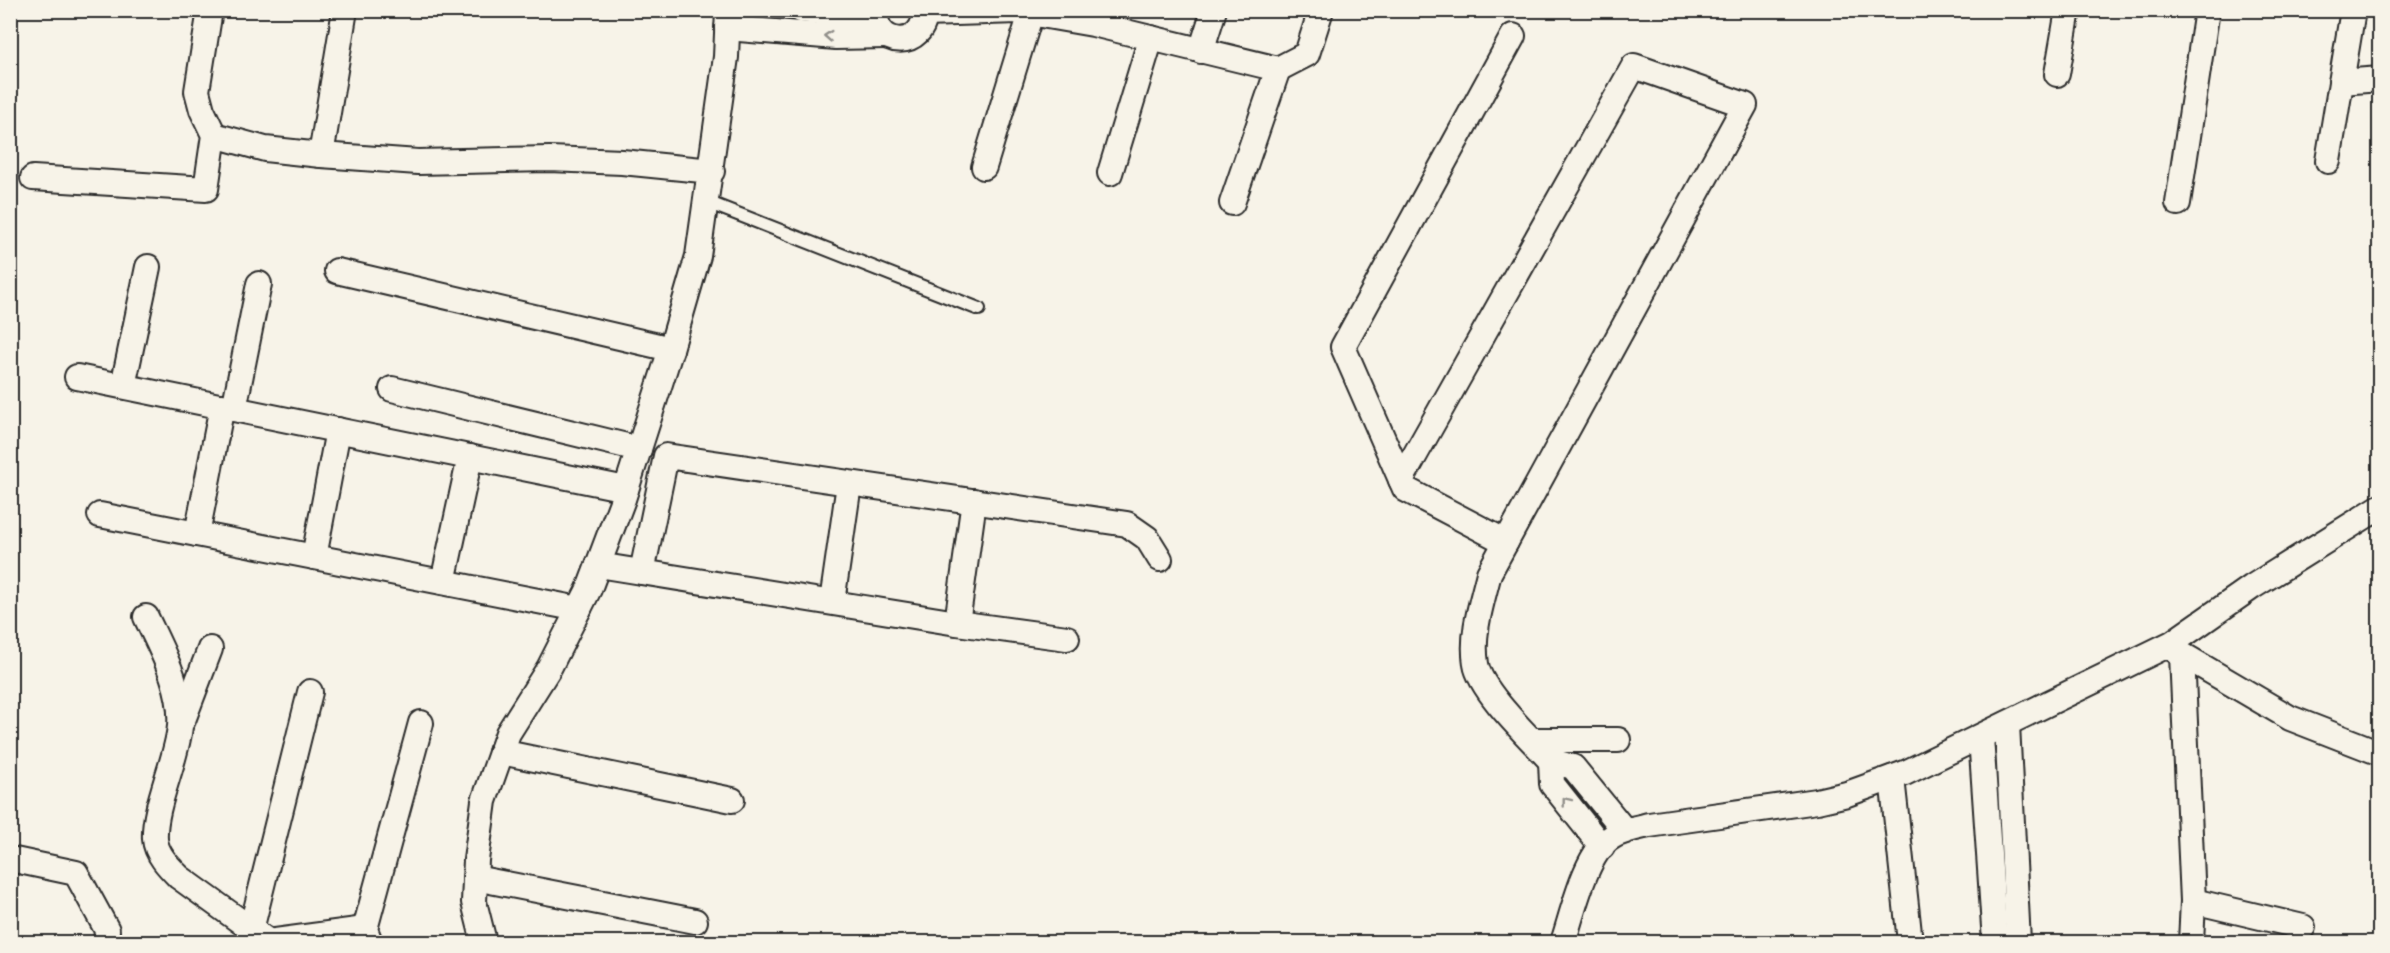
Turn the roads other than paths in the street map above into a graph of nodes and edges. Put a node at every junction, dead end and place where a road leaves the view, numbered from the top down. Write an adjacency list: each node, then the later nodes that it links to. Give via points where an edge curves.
1 (210, 10): 23 (street, via 197,91)
2 (345, 10): 24 (street)
3 (801, 10): 10 (street, via 854,16)
4 (1214, 10): 18 (street)
5 (1322, 10): 19 (street, via 1307,54)
6 (2068, 10): 20 (street)
7 (2207, 10): 32 (street)
8 (2354, 10): 22 (street)
9 (1002, 11): 11 (street); 12 (street)
10 (876, 12): 15 (street, via 876,22)
11 (925, 12): 15 (street, via 922,26 911,38)
12 (1031, 13): 14 (street); 26 (street)
13 (728, 19): 15 (street, one-way to 13, via 836,37); 27 (street)
14 (1107, 19): 17 (street)
15 (886, 36)
16 (1513, 36): 45 (street, via 1343,347)
17 (1151, 38): 18 (street); 28 (street)
18 (1201, 51): 19 (street)
19 (1278, 69): 31 (street)
20 (2057, 74)
21 (2379, 79): 22 (street)
22 (2342, 82): 25 (street)
23 (214, 135): 24 (street, via 265,148); 29 (street, via 206,189)
24 (321, 155): 27 (street, via 417,162 601,161)
25 (2328, 161)
26 (984, 167)
27 (712, 171): 30 (street)
28 (1110, 173)
29 (33, 178)
30 (707, 202): 36 (lane); 37 (street, via 698,256)
31 (1232, 203)
32 (2178, 203)
33 (148, 267): 39 (street)
34 (337, 271): 37 (street)
35 (259, 284): 41 (street)
36 (979, 309)
37 (671, 349): 43 (street)
38 (77, 377): 39 (street)
39 (123, 386): 41 (street)
40 (392, 389): 43 (street)
41 (228, 408): 42 (street); 51 (street)
42 (338, 430): 44 (street); 53 (street)
43 (639, 449): 47 (street)
44 (471, 457): 47 (street); 57 (street)
45 (1401, 480): 52 (street, via 1405,489); 52 (street, via 1634,66 1745,105)
46 (849, 484): 48 (street); 56 (street, via 666,456); 58 (street)
47 (626, 489): 55 (street)
48 (974, 501): 54 (street, via 1127,524 1147,538); 61 (street)
49 (2379, 507): 64 (street, via 2252,587)
50 (100, 515): 51 (street)
51 (197, 534): 53 (street)
52 (1506, 542): 70 (street, via 1487,584 1476,630 1476,665 1484,686)
53 (314, 557): 57 (street)
54 (1160, 559)
55 (598, 565): 56 (street); 59 (street)
56 (642, 572): 58 (street)
57 (443, 582): 59 (street)
58 (832, 602): 61 (street)
59 (579, 609): 72 (street)
60 (146, 617): 68 (street, via 178,695)
61 (957, 623): 62 (street)
62 (1067, 638)
63 (210, 649): 68 (street)
64 (2174, 650): 67 (street); 73 (street, via 2290,718); 81 (street)
65 (310, 693): 85 (street)
66 (421, 723): 84 (street)
67 (2007, 724): 69 (street); 91 (street)
68 (177, 737): 85 (street, via 158,815 158,848 179,877)
69 (1982, 737): 75 (street); 90 (street)
70 (1532, 740): 71 (street); 74 (street)
71 (1618, 740)
72 (501, 752): 76 (street); 80 (street, via 484,801)
73 (2379, 753)
74 (1551, 761): 77 (street, via 1573,767); 78 (street, one-way to 74, via 1552,784)
75 (1892, 778): 77 (street, via 1817,801); 89 (street)
76 (732, 800)
77 (1625, 831): 78 (street)
78 (1602, 847): 88 (street, via 1589,863)
79 (10, 859): 86 (street, via 76,873 107,930)
80 (475, 878): 82 (street); 87 (street, via 474,902)
81 (2193, 901): 83 (street); 92 (street)
82 (696, 921)
83 (2303, 927)
84 (367, 936): 85 (street)
85 (262, 938)
86 (106, 942)
87 (484, 942)
88 (1563, 942)
89 (1910, 942)
90 (1995, 942)
91 (2019, 942)
92 (2191, 942)

